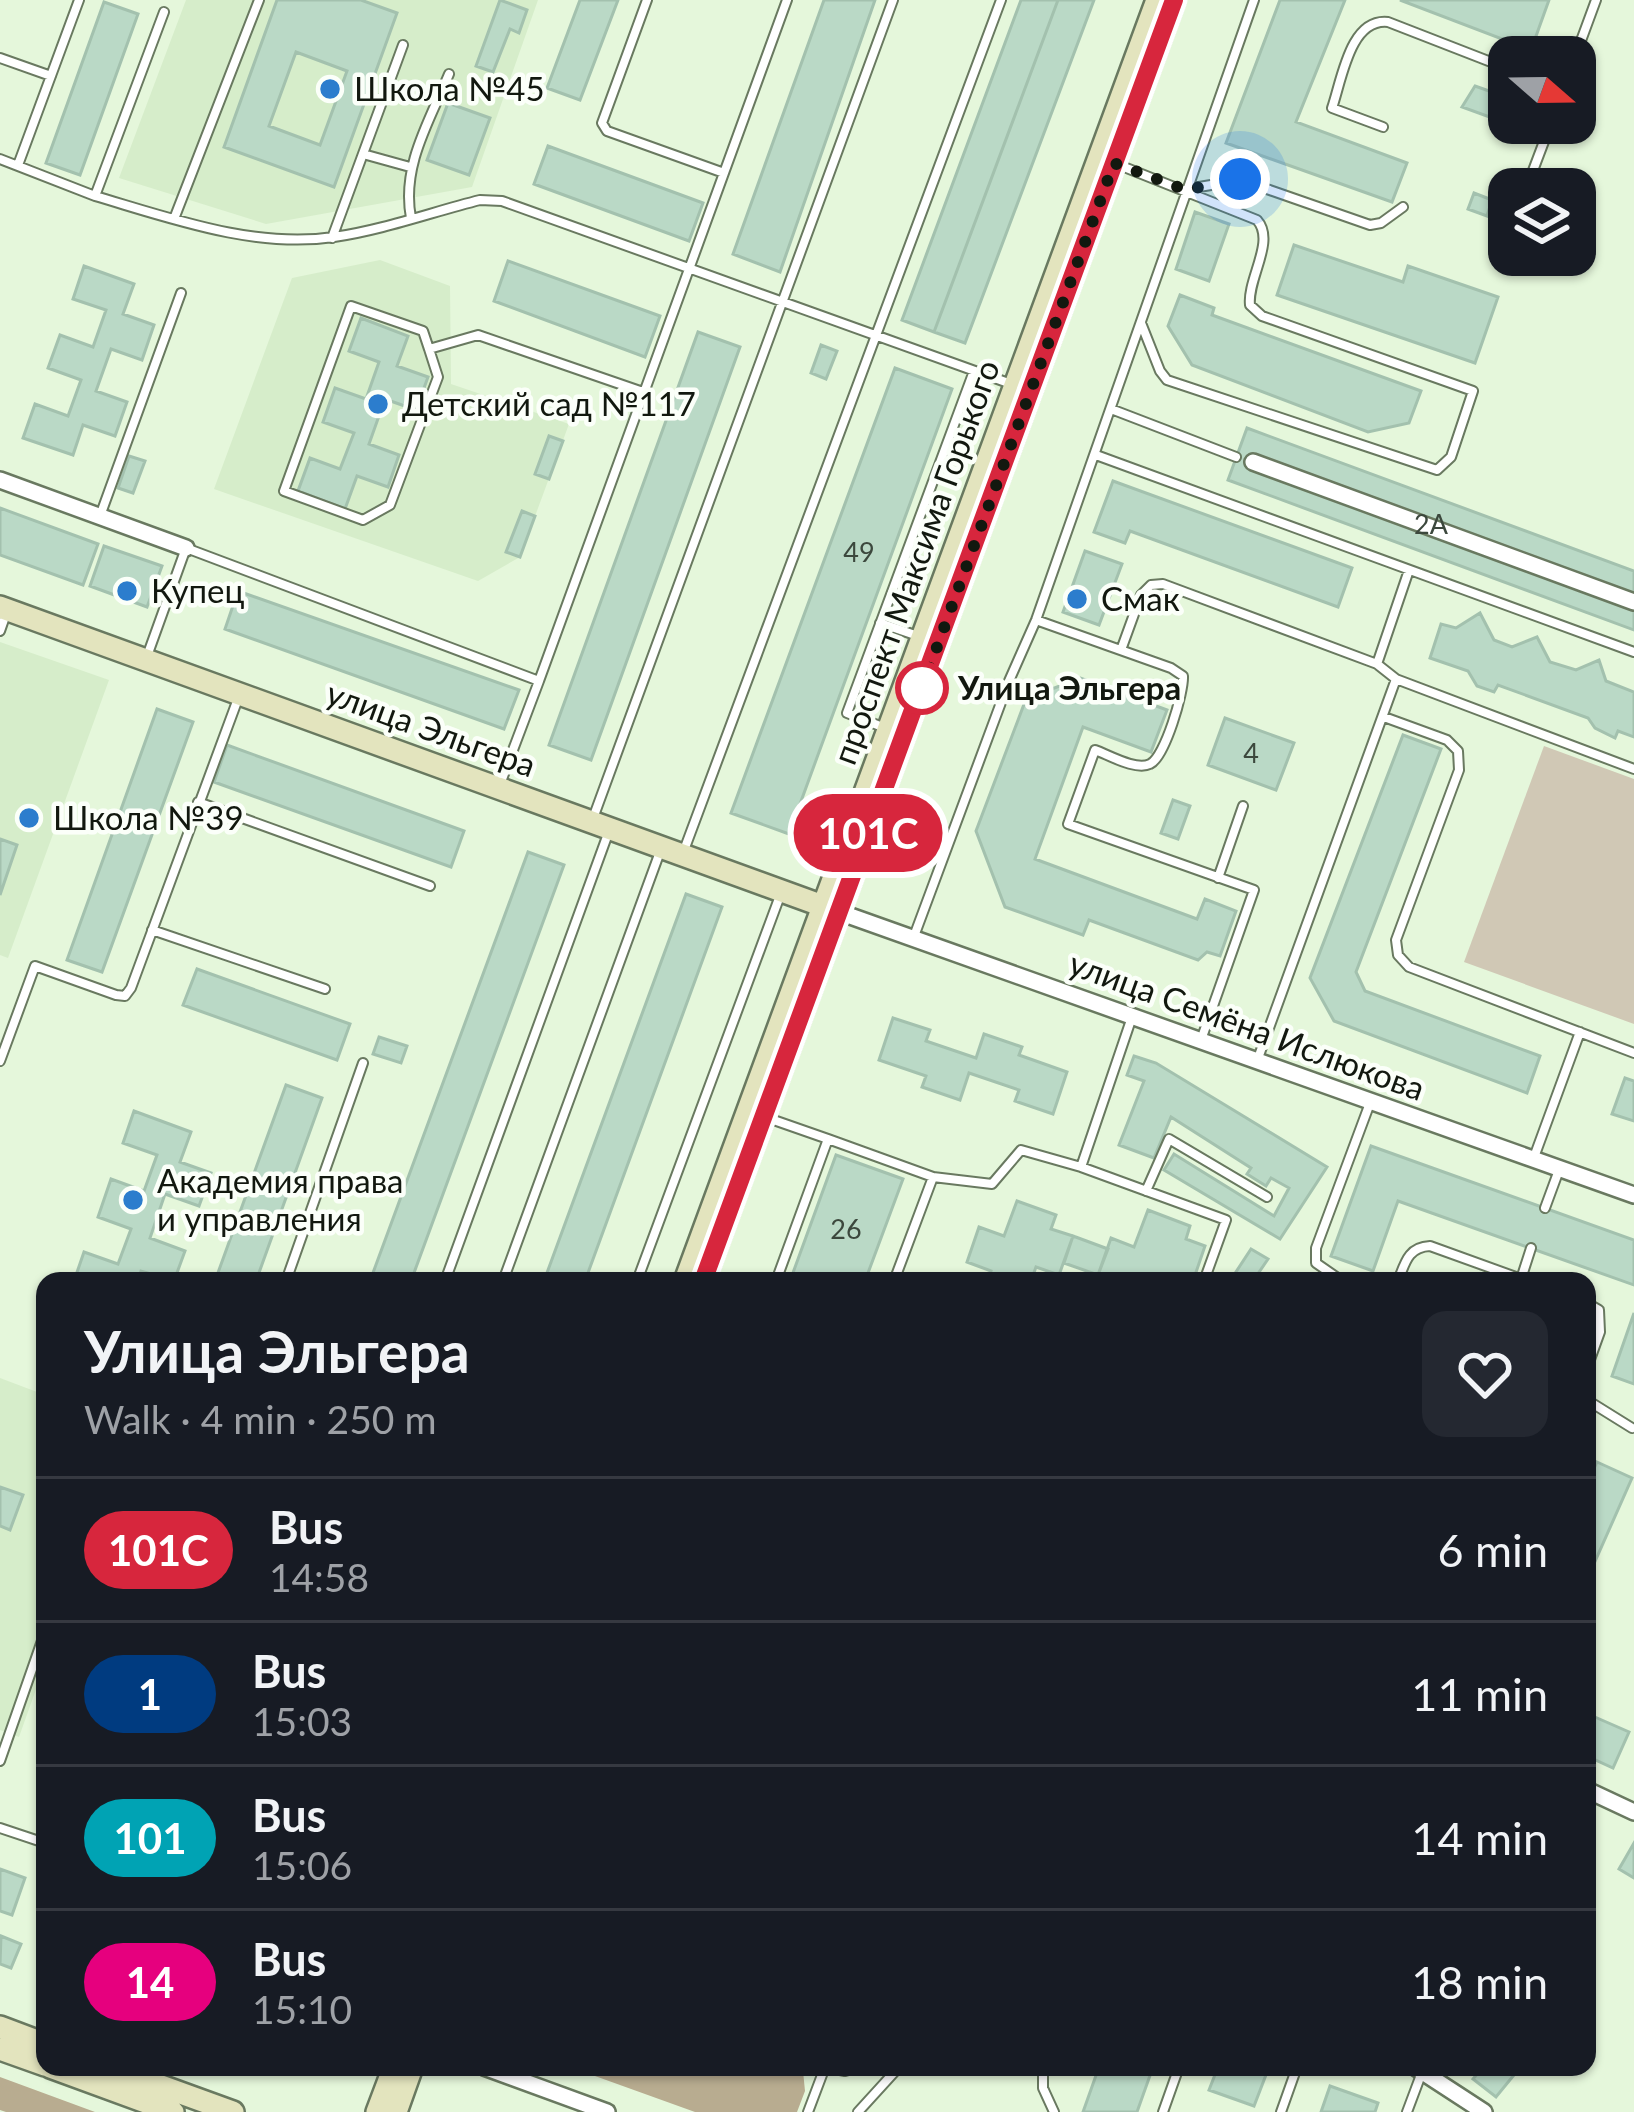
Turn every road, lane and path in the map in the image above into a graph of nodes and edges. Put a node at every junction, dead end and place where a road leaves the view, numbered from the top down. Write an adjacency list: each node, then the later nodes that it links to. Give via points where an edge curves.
1 (79, 0): 17 (lane)
2 (259, 0): 29 (lane)
3 (647, 0): 24 (lane, via 602,123)
4 (787, 0): 24 (lane)
5 (893, 0): 33 (lane)
6 (1001, 0): 35 (lane)
7 (1157, 0): 38 (main road, проспект Максима Горького)
8 (1174, 0): 21 (main road, проспект Максима Горького)
9 (1254, 0): 25 (lane)
10 (1596, 0): 12 (lane)
11 (164, 12): 26 (lane)
12 (1583, 36)
13 (403, 45): 19 (lane)
14 (0, 58): 17 (lane)
15 (1488, 61): 18 (lane, via 1388,22 1365,26 1332,108)
16 (449, 74): 23 (lane)
17 (51, 76): 22 (lane)
18 (1383, 127)
19 (363, 154): 23 (lane); 30 (lane)
20 (0, 159): 22 (lane)
21 (1114, 163): 25 (lane); 38 (main road, проспект Максима Горького)
22 (18, 165): 26 (lane)
23 (410, 166): 28 (lane)
24 (724, 173): 31 (lane)
25 (1186, 190): 27 (lane, via 1240,179 1370,225); 34 (lane); 34 (lane, via 1264,227 1248,288 1262,316 1473,392 1451,458 1437,470 1167,380)
26 (95, 196): 29 (lane)
27 (1402, 207)
28 (411, 218): 30 (lane); 31 (lane, via 502,201)
29 (174, 219): 30 (lane, via 260,237)
30 (332, 238)
31 (689, 268): 33 (lane); 39 (lane)
32 (181, 293): 44 (lane)
33 (782, 299): 35 (lane); 65 (lane)
34 (1141, 322): 40 (lane)
35 (876, 334): 37 (lane); 66 (lane)
36 (429, 349): 36 (lane, via 438,377 390,506 363,520 284,491 351,306 423,331); 39 (lane, via 478,335)
37 (974, 370): 38 (lane); 50 (lane)
38 (1023, 388): 51 (main road, проспект Максима Горького); 70 (main road, проспект Максима Горького)
39 (643, 392): 57 (lane)
40 (1111, 409): 41 (lane); 42 (lane)
41 (1096, 455): 46 (lane); 49 (lane)
42 (1245, 459): 47 (street)
43 (0, 480): 44 (street)
44 (100, 516): 45 (street)
45 (186, 548): 54 (lane); 57 (lane)
46 (1409, 571): 53 (lane); 55 (lane)
47 (1634, 602)
48 (2, 616): 54 (main road, улица Эльгера)
49 (1036, 620): 52 (lane); 72 (lane)
50 (880, 622): 51 (lane); 60 (lane, via 847,713)
51 (923, 638): 60 (main road, проспект Максима Горького)
52 (1120, 650): 55 (lane, via 1141,595 1163,584); 67 (lane, via 1172,668 1184,689 1150,765 1095,750 1069,824)
53 (1634, 652)
54 (146, 660): 58 (main road, улица Эльгера)
55 (1377, 664): 56 (lane)
56 (1396, 679): 59 (lane); 61 (lane)
57 (539, 681): 62 (lane)
58 (239, 694): 62 (main road, улица Эльгера); 63 (lane)
59 (1384, 717): 75 (lane, via 1458,751 1459,770 1396,940 1398,955 1409,967); 79 (lane)
60 (890, 730): 70 (main road, проспект Максима Горького)
61 (1634, 769)
62 (499, 789): 65 (main road, улица Эльгера)
63 (198, 802): 68 (lane); 71 (lane)
64 (1243, 806): 67 (lane)
65 (600, 826): 66 (main road, улица Эльгера); 94 (lane)
66 (672, 852): 69 (main road, улица Эльгера); 95 (lane)
67 (1218, 878): 76 (lane, via 1254,890)
68 (430, 886)
69 (782, 892): 70 (main road, улица Эльгера); 96 (lane)
70 (832, 909): 72 (street, улица Семёна Ислюкова); 82 (main road, проспект Максима Горького); 97 (main road, проспект Максима Горького)
71 (152, 930): 73 (lane); 78 (lane, via 125,996 34,965)
72 (913, 939): 74 (street, улица Семёна Ислюкова)
73 (326, 989)
74 (1132, 1017): 76 (street, улица Семёна Ислюкова); 85 (lane)
75 (1580, 1032): 77 (lane); 84 (lane)
76 (1200, 1041): 79 (street, улица Семёна Ислюкова)
77 (1634, 1053)
78 (0, 1061)
79 (1256, 1061): 81 (street, улица Семёна Ислюкова)
80 (363, 1063): 93 (lane)
81 (1371, 1102): 84 (street, улица Семёна Ислюкова); 102 (lane, via 1316,1249)
82 (764, 1116): 83 (lane); 98 (main road, проспект Максима Горького)
83 (828, 1139): 87 (lane); 99 (lane)
84 (1533, 1160): 86 (street, улица Семёна Ислюкова)
85 (1081, 1167): 87 (lane, via 1021,1150 992,1184); 88 (lane)
86 (1559, 1169): 89 (street, улица Семёна Ислюкова); 91 (lane)
87 (932, 1177): 100 (lane)
88 (1146, 1191): 90 (lane, via 1168,1139); 101 (lane, via 1226,1220)
89 (1634, 1196)
90 (1267, 1197)
91 (1545, 1208)
92 (1531, 1248): 105 (lane)
93 (289, 1272)
94 (449, 1272)
95 (507, 1272)
96 (640, 1272)
97 (690, 1272)
98 (706, 1272)
99 (779, 1272)
100 (897, 1272)
101 (1207, 1272)
102 (1325, 1272)
103 (1402, 1272): 104 (lane, via 1418,1246)
104 (1502, 1272)
105 (1526, 1272)
106 (1596, 1308): 107 (lane)
107 (1596, 1336)
108 (1596, 1406): 109 (lane)
109 (1632, 1428)
110 (36, 1658): 111 (lane)
111 (0, 1761)
112 (1596, 1794): 113 (street)
113 (1634, 1812)
114 (0, 1828): 115 (lane)
115 (36, 1840)
116 (0, 2027): 117 (main road)
117 (36, 2041)
118 (0, 2049): 119 (main road)
119 (36, 2062)
120 (76, 2076): 132 (main road)
121 (118, 2076): 132 (main road)
122 (391, 2076): 135 (main road)
123 (409, 2076): 136 (main road)
124 (509, 2076): 137 (street)
125 (822, 2076): 138 (lane)
126 (891, 2076): 139 (lane)
127 (1042, 2076): 140 (lane)
128 (1176, 2076): 141 (lane)
129 (1294, 2076): 142 (lane)
130 (1416, 2076): 143 (lane)
131 (1429, 2076): 144 (street)
132 (141, 2098): 133 (main road)
133 (180, 2106): 134 (main road)
134 (233, 2112)
135 (377, 2112)
136 (396, 2112)
137 (607, 2112)
138 (808, 2112)
139 (858, 2112)
140 (1054, 2112)
141 (1163, 2112)
142 (1281, 2112)
143 (1407, 2112)
144 (1484, 2112)

